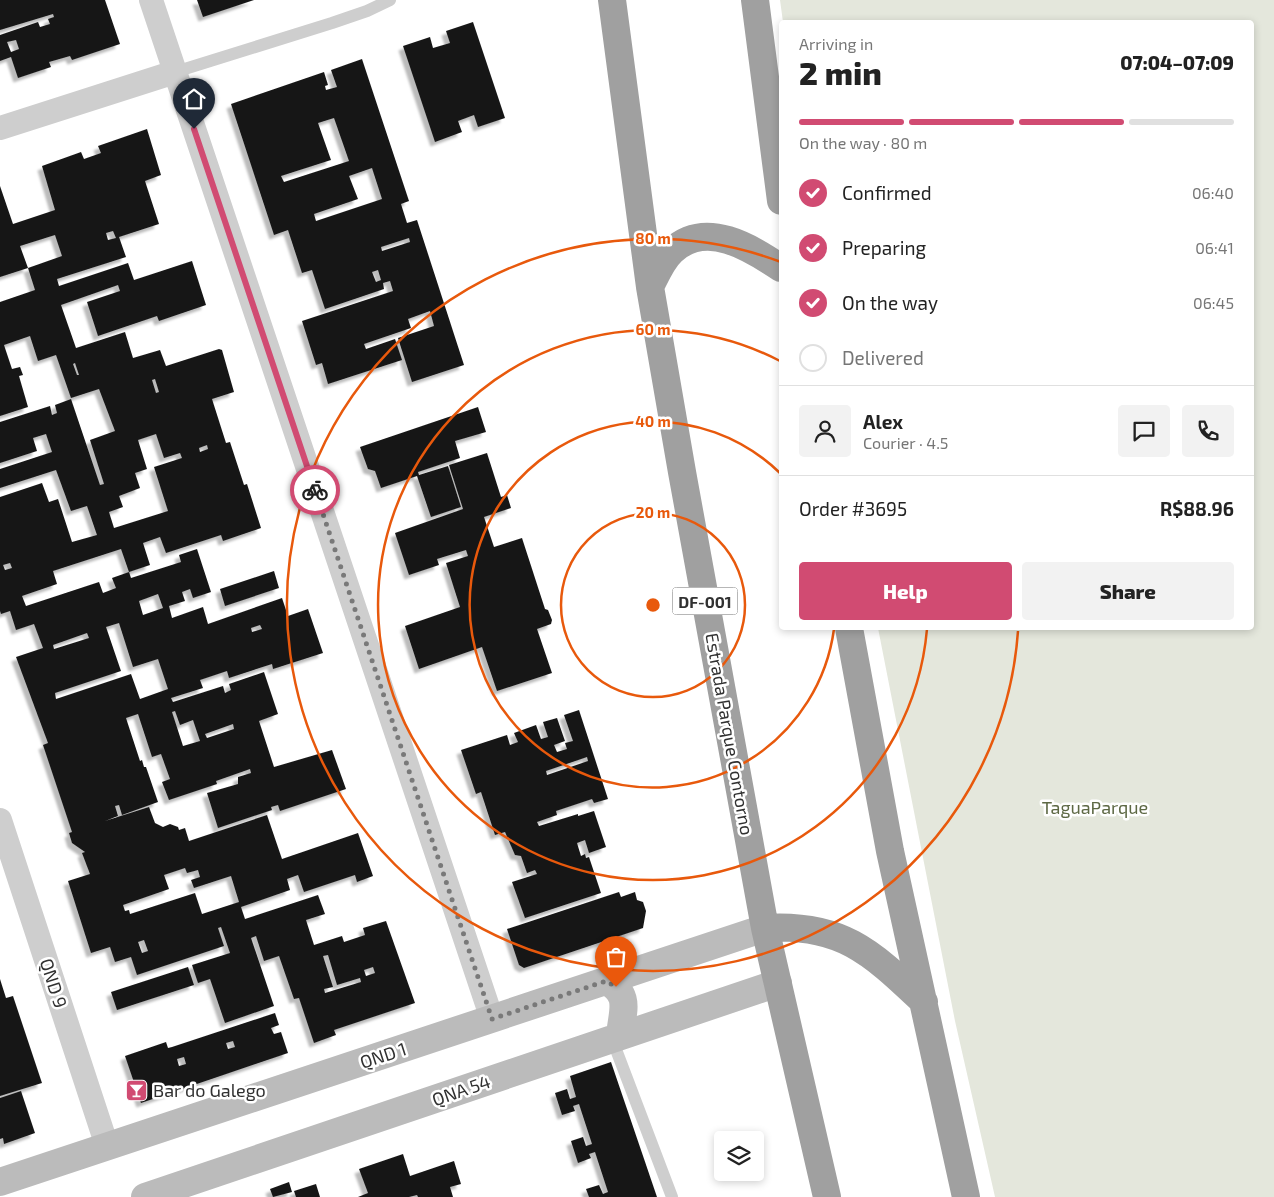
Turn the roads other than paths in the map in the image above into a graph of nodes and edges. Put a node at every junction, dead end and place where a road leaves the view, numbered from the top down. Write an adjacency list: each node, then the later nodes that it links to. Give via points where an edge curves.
1 (150, 0): 5 (street)
2 (390, 0): 5 (lane, via 332,23)
3 (612, 0): 9 (highway, Estrada Parque Contorno / DF-001)
4 (755, 0): 7 (highway)
5 (175, 72): 6 (street); 16 (street)
6 (0, 128)
7 (779, 186)
8 (779, 267): 9 (highway, via 734,241 693,239 671,252)
9 (650, 287): 12 (highway, Estrada Parque Contorno / DF-001)
10 (850, 630): 15 (highway, via 890,851)
11 (0, 820): 18 (street, QND 9)
12 (765, 928): 13 (main road, QND 1); 14 (highway, Estrada Parque Contorno / DF-001); 15 (highway, via 794,926 837,936 878,958)
13 (606, 981): 16 (main road, QND 1); 17 (main road, via 622,994)
14 (778, 983): 17 (main road, QNA 54); 22 (highway, Estrada Parque Contorno / DF-001)
15 (924, 1002): 23 (highway)
16 (492, 1019): 18 (main road, QND 1)
17 (616, 1038): 20 (main road, QNA 54); 21 (lane)
18 (108, 1146): 19 (main road, QND 1)
19 (0, 1182)
20 (145, 1197)
21 (672, 1197)
22 (828, 1197)
23 (966, 1197)

